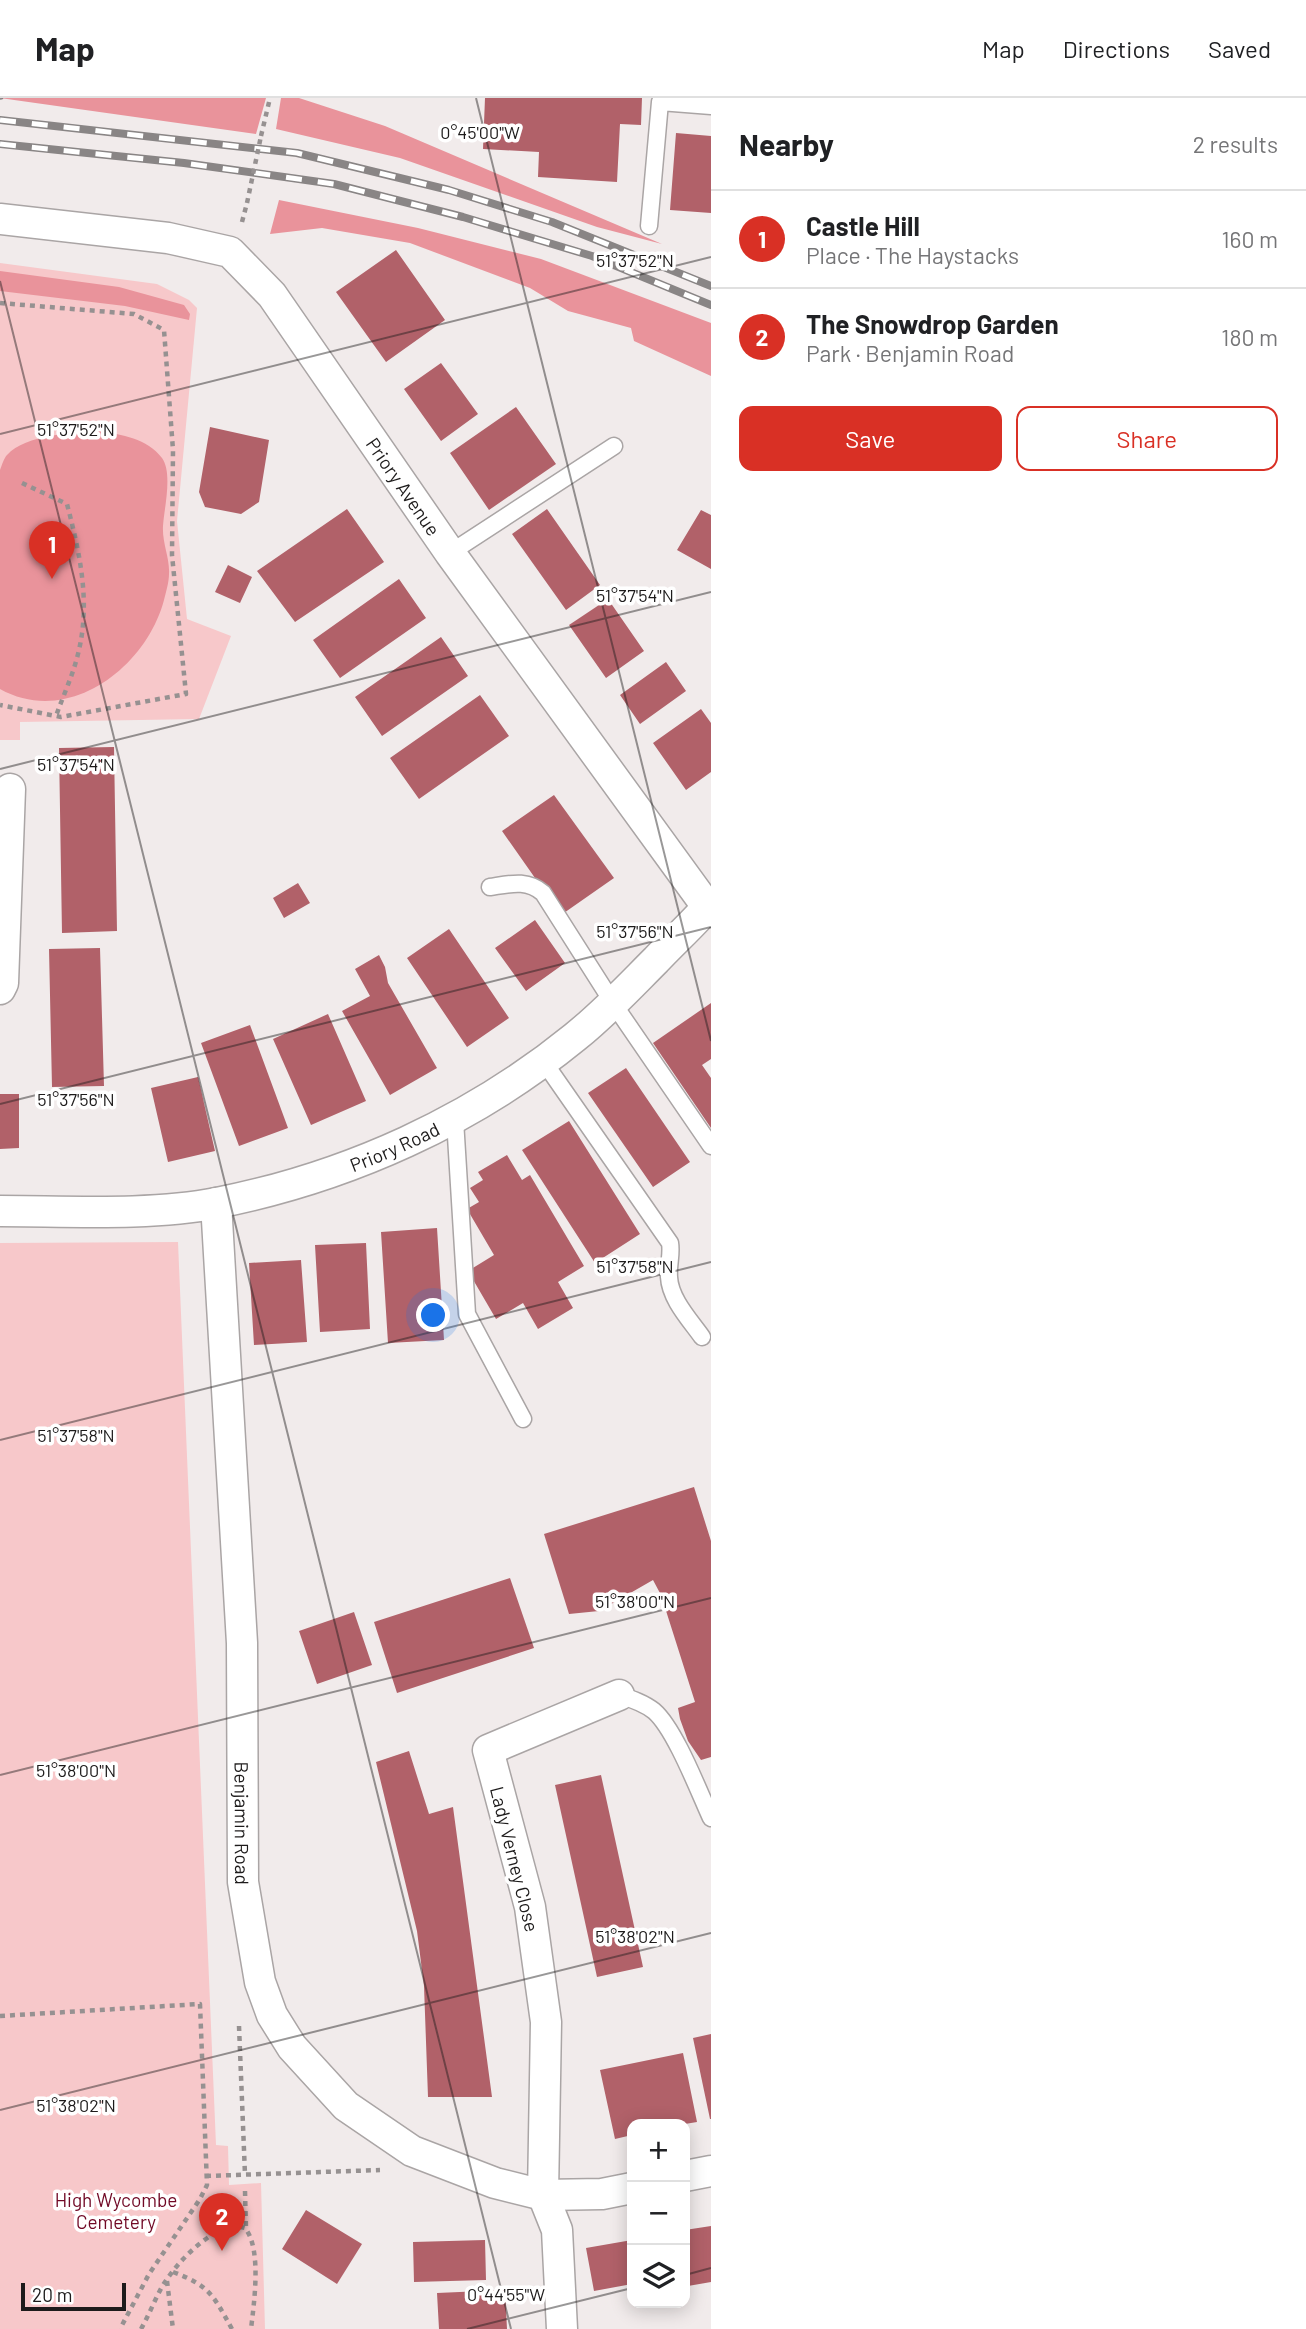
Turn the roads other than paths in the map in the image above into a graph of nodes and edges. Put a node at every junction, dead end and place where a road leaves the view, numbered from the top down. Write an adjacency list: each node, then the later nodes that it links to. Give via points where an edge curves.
1 (711, 106): 3 (lane, via 660,102)
2 (0, 219): 5 (street, Priory Avenue, via 168,238 230,252 272,295)
3 (649, 226)
4 (614, 446): 5 (lane)
5 (450, 553): 8 (street, Priory Avenue)
6 (10, 789): 9 (street)
7 (490, 887): 10 (lane, via 524,883 537,887)
8 (710, 907): 10 (street, Priory Road)
9 (0, 989)
10 (613, 1003): 11 (street, Priory Road); 13 (lane)
11 (544, 1062): 12 (street, Priory Road); 16 (lane, via 670,1242 669,1279 678,1302)
12 (455, 1119): 14 (street, Priory Road, via 329,1174); 17 (lane, via 467,1314)
13 (711, 1146)
14 (216, 1203): 15 (street, Priory Road, via 152,1210); 23 (street, Benjamin Road, via 242,1643 243,1882 260,1982 272,2015 292,2047 346,2106 412,2151 495,2183)
15 (0, 1211)
16 (702, 1337)
17 (523, 1419)
18 (619, 1695): 19 (lane, via 656,1713 689,1768); 23 (street, Lady Verney Close, via 488,1750 530,1907 546,2022)
19 (711, 1818)
20 (711, 2171): 21 (street)
21 (690, 2175)
22 (627, 2189): 23 (street, Benjamin Road)
23 (543, 2195): 24 (street, via 557,2230)
24 (562, 2329)

